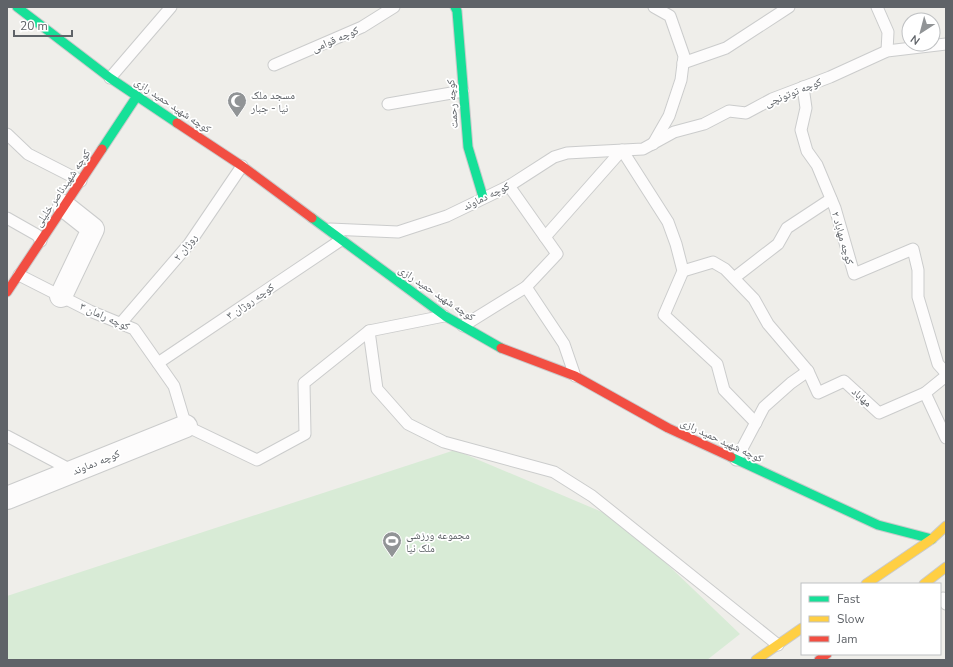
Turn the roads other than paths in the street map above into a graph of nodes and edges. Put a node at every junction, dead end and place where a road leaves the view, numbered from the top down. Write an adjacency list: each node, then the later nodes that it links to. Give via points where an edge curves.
1 (16, 7): 12 (street, کوچه شهید حمید رازی)
2 (171, 7): 12 (lane)
3 (394, 7): 11 (lane, کوچه قوامی, via 362,27)
4 (455, 7): 14 (street, کوچه رحمت)
5 (654, 7): 10 (lane, via 670,16 684,56)
6 (789, 7): 10 (lane, via 726,48)
7 (877, 7): 9 (lane, via 888,32)
8 (946, 44): 9 (lane, کوچه توتونچی)
9 (887, 51): 13 (lane, کوچه توتونچی)
10 (683, 63): 18 (lane, via 681,80 669,116)
11 (274, 65)
12 (110, 78): 15 (street, کوچه شهید حمید رازی)
13 (803, 87): 18 (lane, کوچه توتونچی, via 746,113 729,111 704,124 674,132); 24 (lane, کوچه مهاباد ۲, via 806,108 801,130 807,151 817,165)
14 (463, 91): 16 (lane); 23 (street, کوچه رحمت, via 468,147)
15 (137, 96): 20 (street, کوچه شهید حمید رازی); 21 (street, کوچه شهیدناصر خلیلی)
16 (388, 104)
17 (7, 134): 21 (lane, via 28,154)
18 (648, 147): 19 (lane, کوچه دماوند)
19 (622, 150): 22 (lane, کوچه دماوند, via 567,153 554,157); 28 (lane); 31 (lane, via 668,222)
20 (242, 166): 27 (street, کوچه شهید حمید رازی); 38 (lane, روژان ۲, via 189,244)
21 (81, 181): 25 (street, کوچه شهیدناصر خلیلی)
22 (509, 186): 23 (lane, کوچه دماوند); 28 (lane)
23 (483, 197): 27 (lane, کوچه دماوند, via 447,216 398,232)
24 (831, 199): 33 (lane, via 787,228 778,244); 43 (lane, کوچه مهاباد ۲, via 854,274 913,249 918,270 918,297 938,364)
25 (64, 206): 30 (street, کوچه شهیدناصر خلیلی); 36 (street, via 93,230)
26 (7, 218): 30 (lane, via 37,235)
27 (325, 228): 29 (street, کوچه شهید حمید رازی)
28 (545, 237): 34 (lane, via 557,254)
29 (341, 240): 37 (street, کوچه شهید حمید رازی); 41 (lane, کوچه روژان ۳)
30 (41, 241): 32 (street, کوچه شهیدناصر خلیلی)
31 (683, 272): 33 (lane, via 713,262); 46 (lane, via 664,315 717,364 724,390)
32 (19, 275): 35 (street, کوچه شهیدناصر خلیلی); 36 (lane, کوچه رامان ۳)
33 (734, 278): 42 (lane, via 754,299 768,324)
34 (526, 286): 39 (lane); 44 (lane, via 564,344)
35 (7, 292)
36 (62, 296): 38 (lane, کوچه رامان ۳)
37 (445, 316): 39 (street, کوچه شهید حمید رازی); 40 (lane)
38 (121, 323): 41 (lane, کوچه رامان ۳, via 134,329)
39 (463, 326): 44 (street, کوچه شهید حمید رازی, via 499,347)
40 (369, 331): 47 (lane, via 304,383 305,434 256,460); 59 (lane, via 377,389 408,424 444,442 554,472 592,496)
41 (158, 363): 47 (lane, کوچه رامان ۳, via 174,386)
42 (808, 371): 45 (lane, مهاباد, via 818,393 844,381 879,413); 46 (lane, via 790,382 764,407)
43 (946, 374): 45 (lane, مهاباد)
44 (575, 376): 50 (street, کوچه شهید حمید رازی, via 668,428)
45 (925, 393): 49 (lane)
46 (756, 423): 50 (lane)
47 (186, 426): 51 (street, کوچه دماوند)
48 (7, 436): 51 (lane)
49 (946, 438)
50 (736, 460): 54 (street, کوچه شهید حمید رازی, via 878,525)
51 (73, 471): 52 (street, کوچه دماوند)
52 (7, 498)
53 (946, 526): 54 (street)
54 (932, 539): 56 (street)
55 (946, 567): 57 (street)
56 (867, 583)
57 (925, 583)
58 (801, 629): 59 (street)
59 (778, 645): 60 (street)
60 (756, 660)

